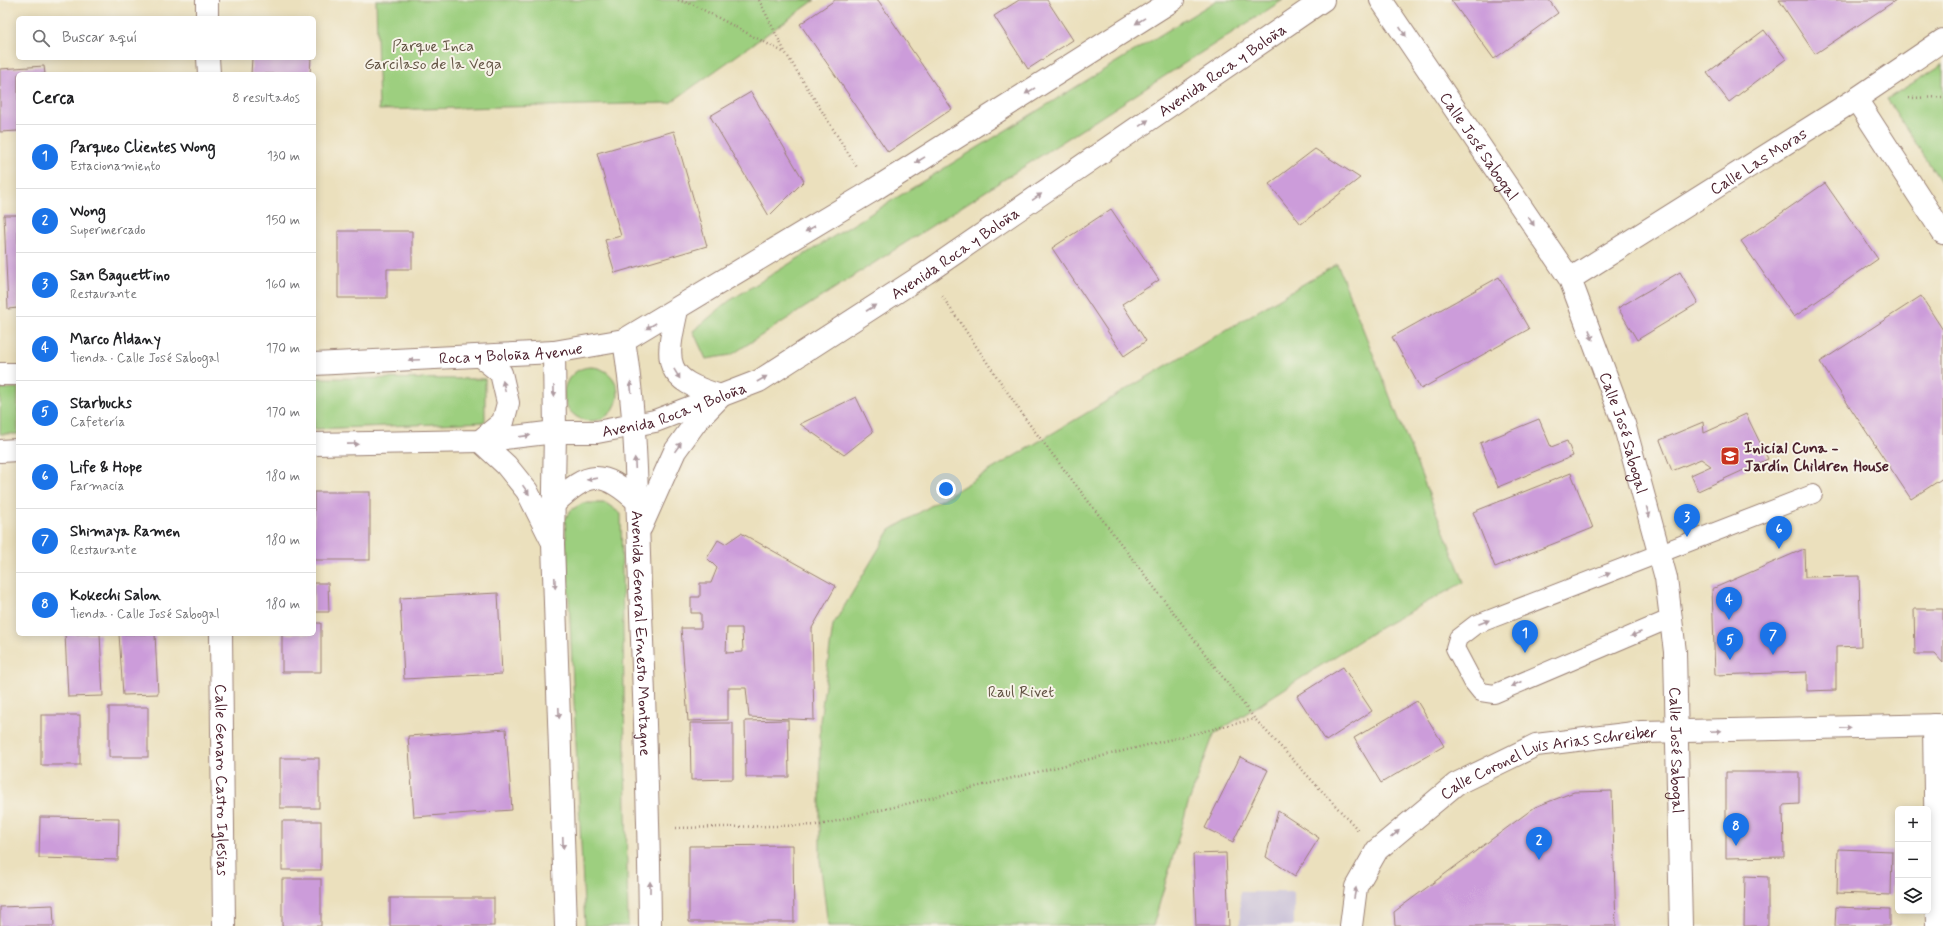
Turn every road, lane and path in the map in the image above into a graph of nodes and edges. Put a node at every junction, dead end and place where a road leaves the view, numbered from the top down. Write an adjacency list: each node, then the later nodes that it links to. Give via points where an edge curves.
1 (207, 0): 7 (main road)
2 (678, 0): 9 (path)
3 (759, 0): 9 (path)
4 (1173, 0): 13 (main road, one-way to 13)
5 (1323, 0): 15 (main road, Avenida Roca y Boloña, one-way to 5)
6 (1381, 0): 16 (main road, Calle José Sabogal, one-way to 16)
7 (207, 16)
8 (1943, 40): 12 (main road, Calle Las Moras)
9 (784, 52): 13 (path)
10 (208, 60): 11 (main road)
11 (209, 72)
12 (1856, 99): 14 (main road); 16 (main road, Calle Las Moras)
13 (872, 191): 17 (main road, one-way to 17)
14 (1943, 233)
15 (926, 272): 24 (main road, Avenida Roca y Boloña, one-way to 15, via 758,381); 39 (path, via 1027,421)
16 (1570, 279): 36 (main road, Calle José Sabogal, one-way to 36, via 1624,424)
17 (677, 310): 18 (main road, Roca y Boloña Avenue, one-way to 18); 24 (main road, one-way to 24, via 671,337 670,361 680,379 697,389)
18 (624, 340): 19 (main road, Roca y Boloña Avenue); 25 (main road, Avenida General Ernesto Montagne, one-way to 18, via 632,386)
19 (554, 352): 20 (main road, Roca y Boloña Avenue); 26 (main road, one-way to 26)
20 (481, 356): 21 (main road, Roca y Boloña Avenue, one-way to 21); 27 (main road, one-way to 20, via 503,422 508,403 501,373)
21 (316, 364)
22 (0, 374): 23 (main road)
23 (16, 374)
24 (721, 396): 25 (main road, Avenida Roca y Boloña, via 655,421); 34 (main road, one-way to 24, via 675,451 696,422)
25 (634, 426): 26 (main road, Avenida Roca y Boloña, via 597,432); 32 (main road, Avenida General Ernesto Montagne, one-way to 25)
26 (555, 432): 27 (main road, one-way to 26); 33 (main road)
27 (480, 441): 28 (main road, one-way to 27); 35 (main road, one-way to 35, via 506,465 527,491)
28 (316, 444)
29 (16, 450): 30 (main road)
30 (0, 451)
31 (1813, 494): 36 (lane)
32 (637, 501): 33 (main road, one-way to 33, via 623,488 606,478 589,478 572,487); 34 (main road, Avenida General Ernesto Montagne)
33 (555, 503): 35 (main road)
34 (638, 533): 42 (main road, Avenida General Ernesto Montagne)
35 (553, 544): 45 (main road, one-way to 45)
36 (1659, 553): 37 (main road, Calle José Sabogal); 37 (lane, one-way to 36, via 1494,694 1481,692 1454,648 1458,638 1475,625)
37 (1672, 618): 41 (main road, Calle José Sabogal)
38 (222, 636): 44 (main road, Calle Genaro Castro Iglesias)
39 (1254, 718): 42 (path, via 820,825); 43 (path)
40 (1938, 725): 41 (main road, Calle Coronel Luis Arias Schreiber, one-way to 40); 49 (main road)
41 (1677, 732): 43 (main road, Calle Coronel Luis Arias Schreiber, one-way to 41, via 1456,784 1536,745 1642,732); 48 (main road, Calle José Sabogal)
42 (649, 829): 46 (main road, Avenida General Ernesto Montagne, one-way to 42)
43 (1377, 850): 47 (main road, Calle Coronel Luis Arias Schreiber, one-way to 43, via 1356,887)
44 (224, 926)
45 (566, 926)
46 (650, 926)
47 (1351, 926)
48 (1681, 926)
49 (1937, 926)

